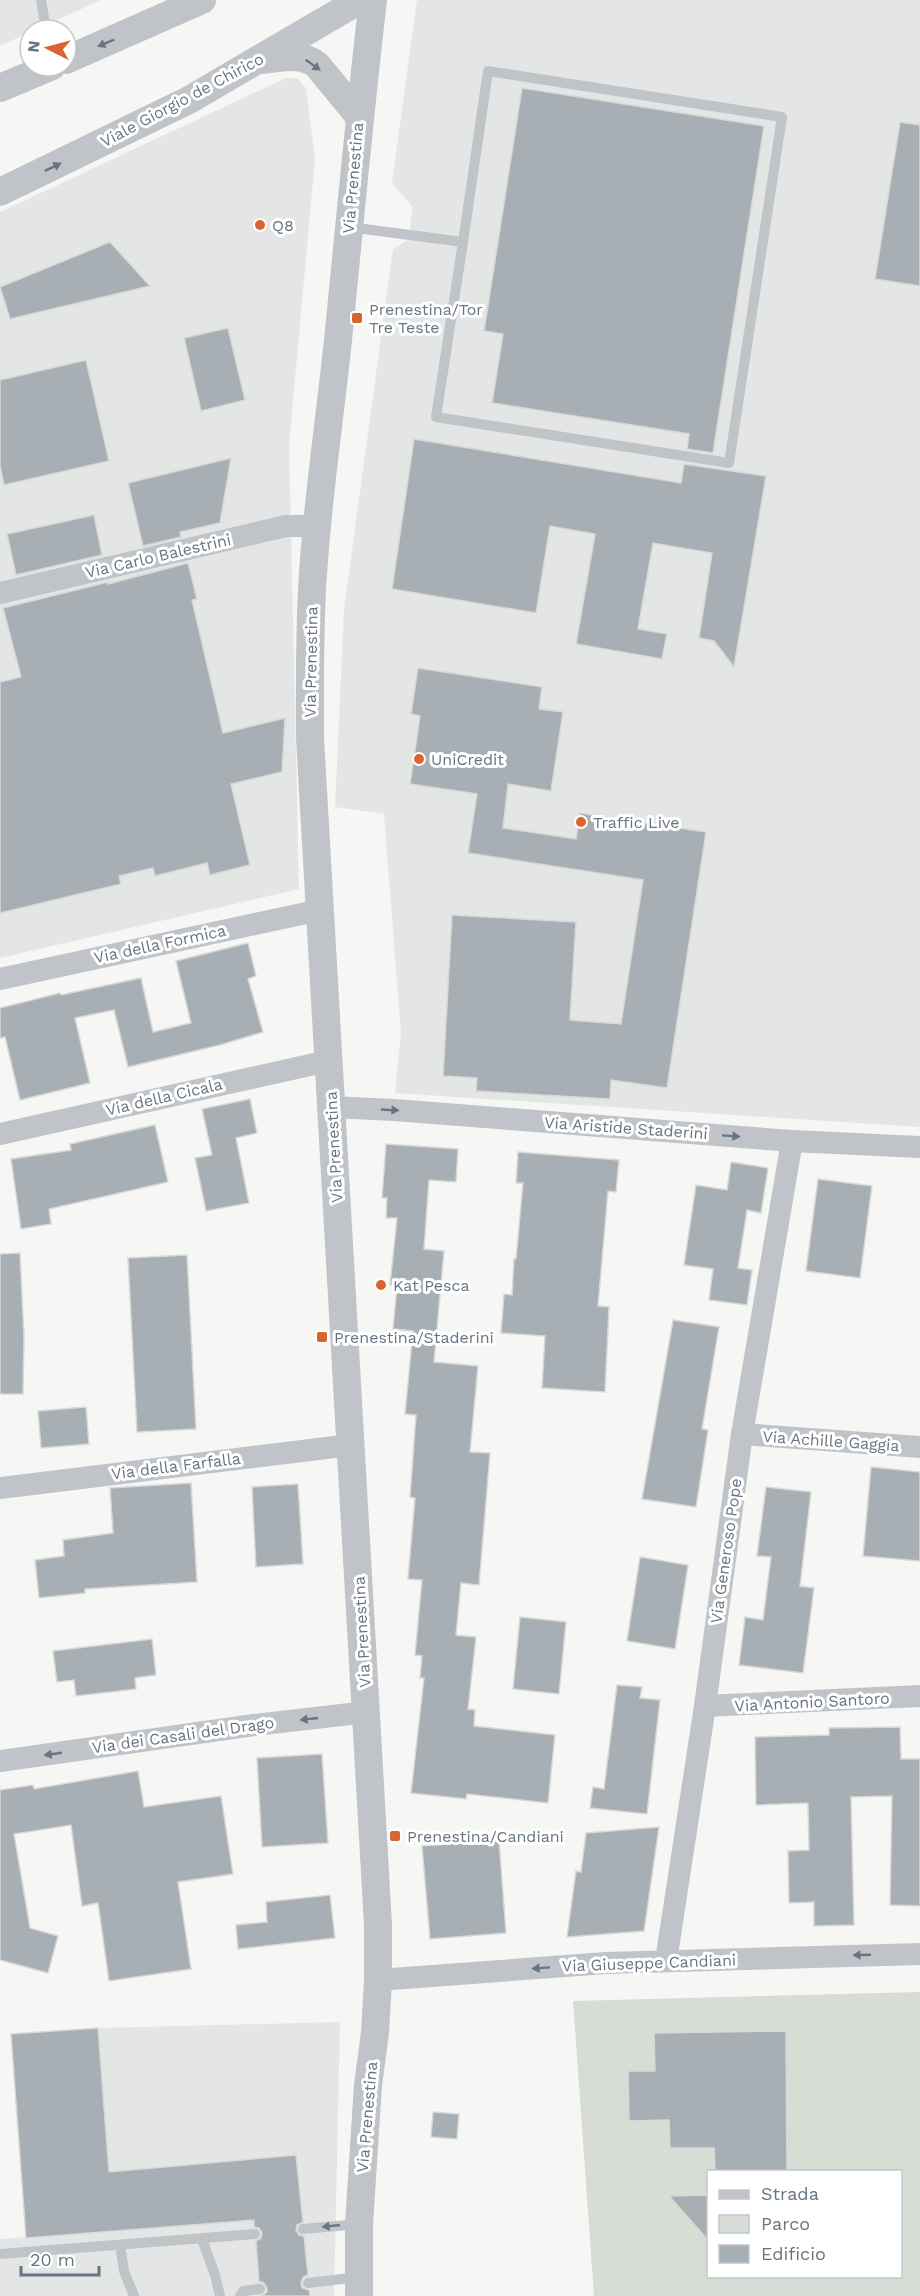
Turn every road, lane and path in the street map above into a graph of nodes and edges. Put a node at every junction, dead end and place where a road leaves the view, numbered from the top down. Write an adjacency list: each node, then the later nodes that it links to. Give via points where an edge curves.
1 (41, 0): 5 (lane)
2 (202, 0): 6 (street, one-way to 6)
3 (360, 0): 7 (street, Viale Giorgio de Chirico)
4 (373, 0): 10 (street, Via Prenestina)
5 (44, 18)
6 (78, 55)
7 (257, 61): 10 (street, one-way to 10, via 292,57 309,60); 11 (street, Viale Giorgio de Chirico, one-way to 7, via 189,100)
8 (24, 78): 9 (street)
9 (0, 88)
10 (359, 116): 12 (street, Via Prenestina)
11 (0, 192)
12 (348, 227): 13 (lane); 14 (street, Via Prenestina)
13 (463, 242): 13 (lane, via 436,417 729,463 782,117 488,71)
14 (317, 526): 15 (street, Via Carlo Balestrini, via 286,526); 16 (street, Via Prenestina, via 309,680)
15 (0, 593)
16 (320, 910): 17 (street, Via della Formica); 18 (street, Via Prenestina)
17 (0, 979)
18 (328, 1061): 19 (street, Via Prenestina); 20 (street, Via della Cicala)
19 (332, 1107): 21 (street, Via Aristide Staderini, one-way to 21); 24 (street, Via Prenestina)
20 (0, 1134)
21 (792, 1141): 22 (street, Via Aristide Staderini); 23 (street, Via Generoso Pope)
22 (920, 1147)
23 (742, 1434): 25 (street, Via Achille Gaggia); 28 (street, Via Generoso Pope)
24 (351, 1445): 26 (street, Via della Farfalla); 29 (street, Via Prenestina)
25 (920, 1447)
26 (0, 1488)
27 (920, 1696): 28 (street, Via Antonio Santoro)
28 (705, 1706): 32 (street, Via Generoso Pope)
29 (367, 1712): 30 (street, Via dei Casali del Drago, one-way to 30); 33 (street, Via Prenestina)
30 (0, 1761)
31 (920, 1954): 32 (street, Via Giuseppe Candiani, one-way to 32)
32 (666, 1961): 33 (street, Via Giuseppe Candiani, one-way to 33)
33 (378, 1980): 34 (street, Via Prenestina)
34 (359, 2224): 35 (lane, one-way to 35); 41 (street, Via Prenestina)
35 (303, 2229)
36 (255, 2234): 37 (lane)
37 (202, 2239): 38 (lane); 44 (lane)
38 (120, 2246): 39 (lane); 43 (lane)
39 (0, 2254)
40 (308, 2283): 41 (lane)
41 (359, 2286)
42 (260, 2289): 45 (lane, via 243,2291)
43 (134, 2296)
44 (219, 2296)
45 (240, 2296)

